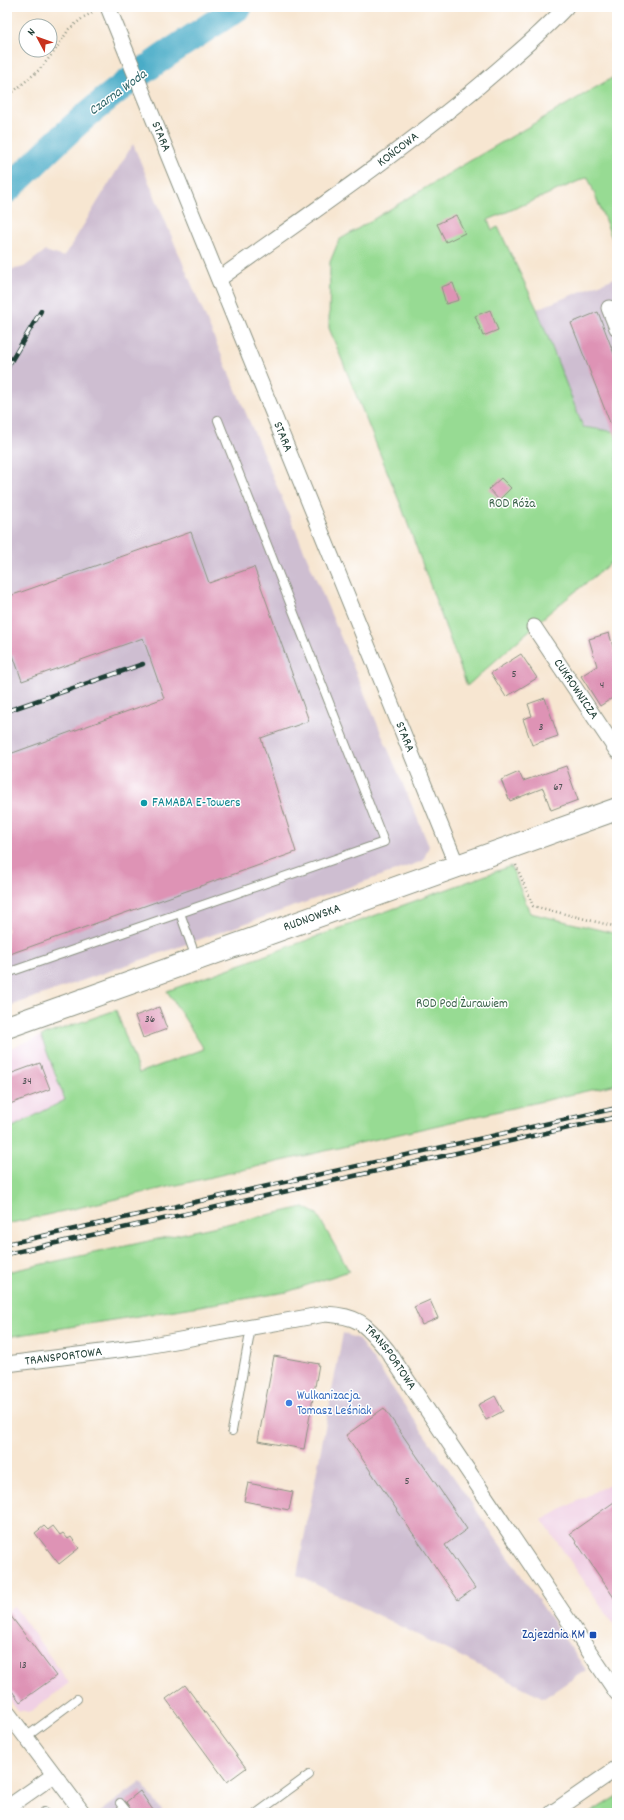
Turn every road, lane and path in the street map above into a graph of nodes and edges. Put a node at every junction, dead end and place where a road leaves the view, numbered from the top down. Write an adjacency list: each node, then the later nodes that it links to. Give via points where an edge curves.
1 (566, 7): 4 (street, KOŃCOWA, via 542,33 435,122)
2 (103, 9): 3 (path, via 84,17 69,29 39,70); 4 (street, STARA, via 123,44)
3 (7, 97)
4 (219, 279): 12 (street, STARA)
5 (609, 308): 6 (street)
6 (617, 328)
7 (218, 420): 13 (lane, via 384,842)
8 (534, 627): 9 (street, CUKROWNICZA)
9 (617, 751)
10 (617, 809): 11 (main road, RUDNOWSKA)
11 (510, 848): 12 (main road, RUDNOWSKA); 14 (path, via 533,906)
12 (457, 866): 15 (main road, RUDNOWSKA)
13 (180, 913): 15 (lane); 16 (lane)
14 (617, 927)
15 (196, 958): 17 (main road, RUDNOWSKA)
16 (7, 973)
17 (7, 1027)
18 (251, 1328): 19 (street, TRANSPORTOWA, via 141,1348); 20 (lane); 21 (street, TRANSPORTOWA, via 325,1314 345,1315 360,1321 372,1332 387,1350)
19 (7, 1364)
20 (232, 1431)
21 (617, 1693)
22 (77, 1700): 24 (lane)
23 (7, 1712): 24 (street)
24 (26, 1737): 26 (street)
25 (617, 1768): 33 (street)
26 (54, 1775): 29 (street); 30 (street)
27 (309, 1775): 32 (lane)
28 (120, 1803): 31 (lane)
29 (7, 1808)
30 (83, 1813)
31 (128, 1813)
32 (257, 1813)
33 (552, 1813)

